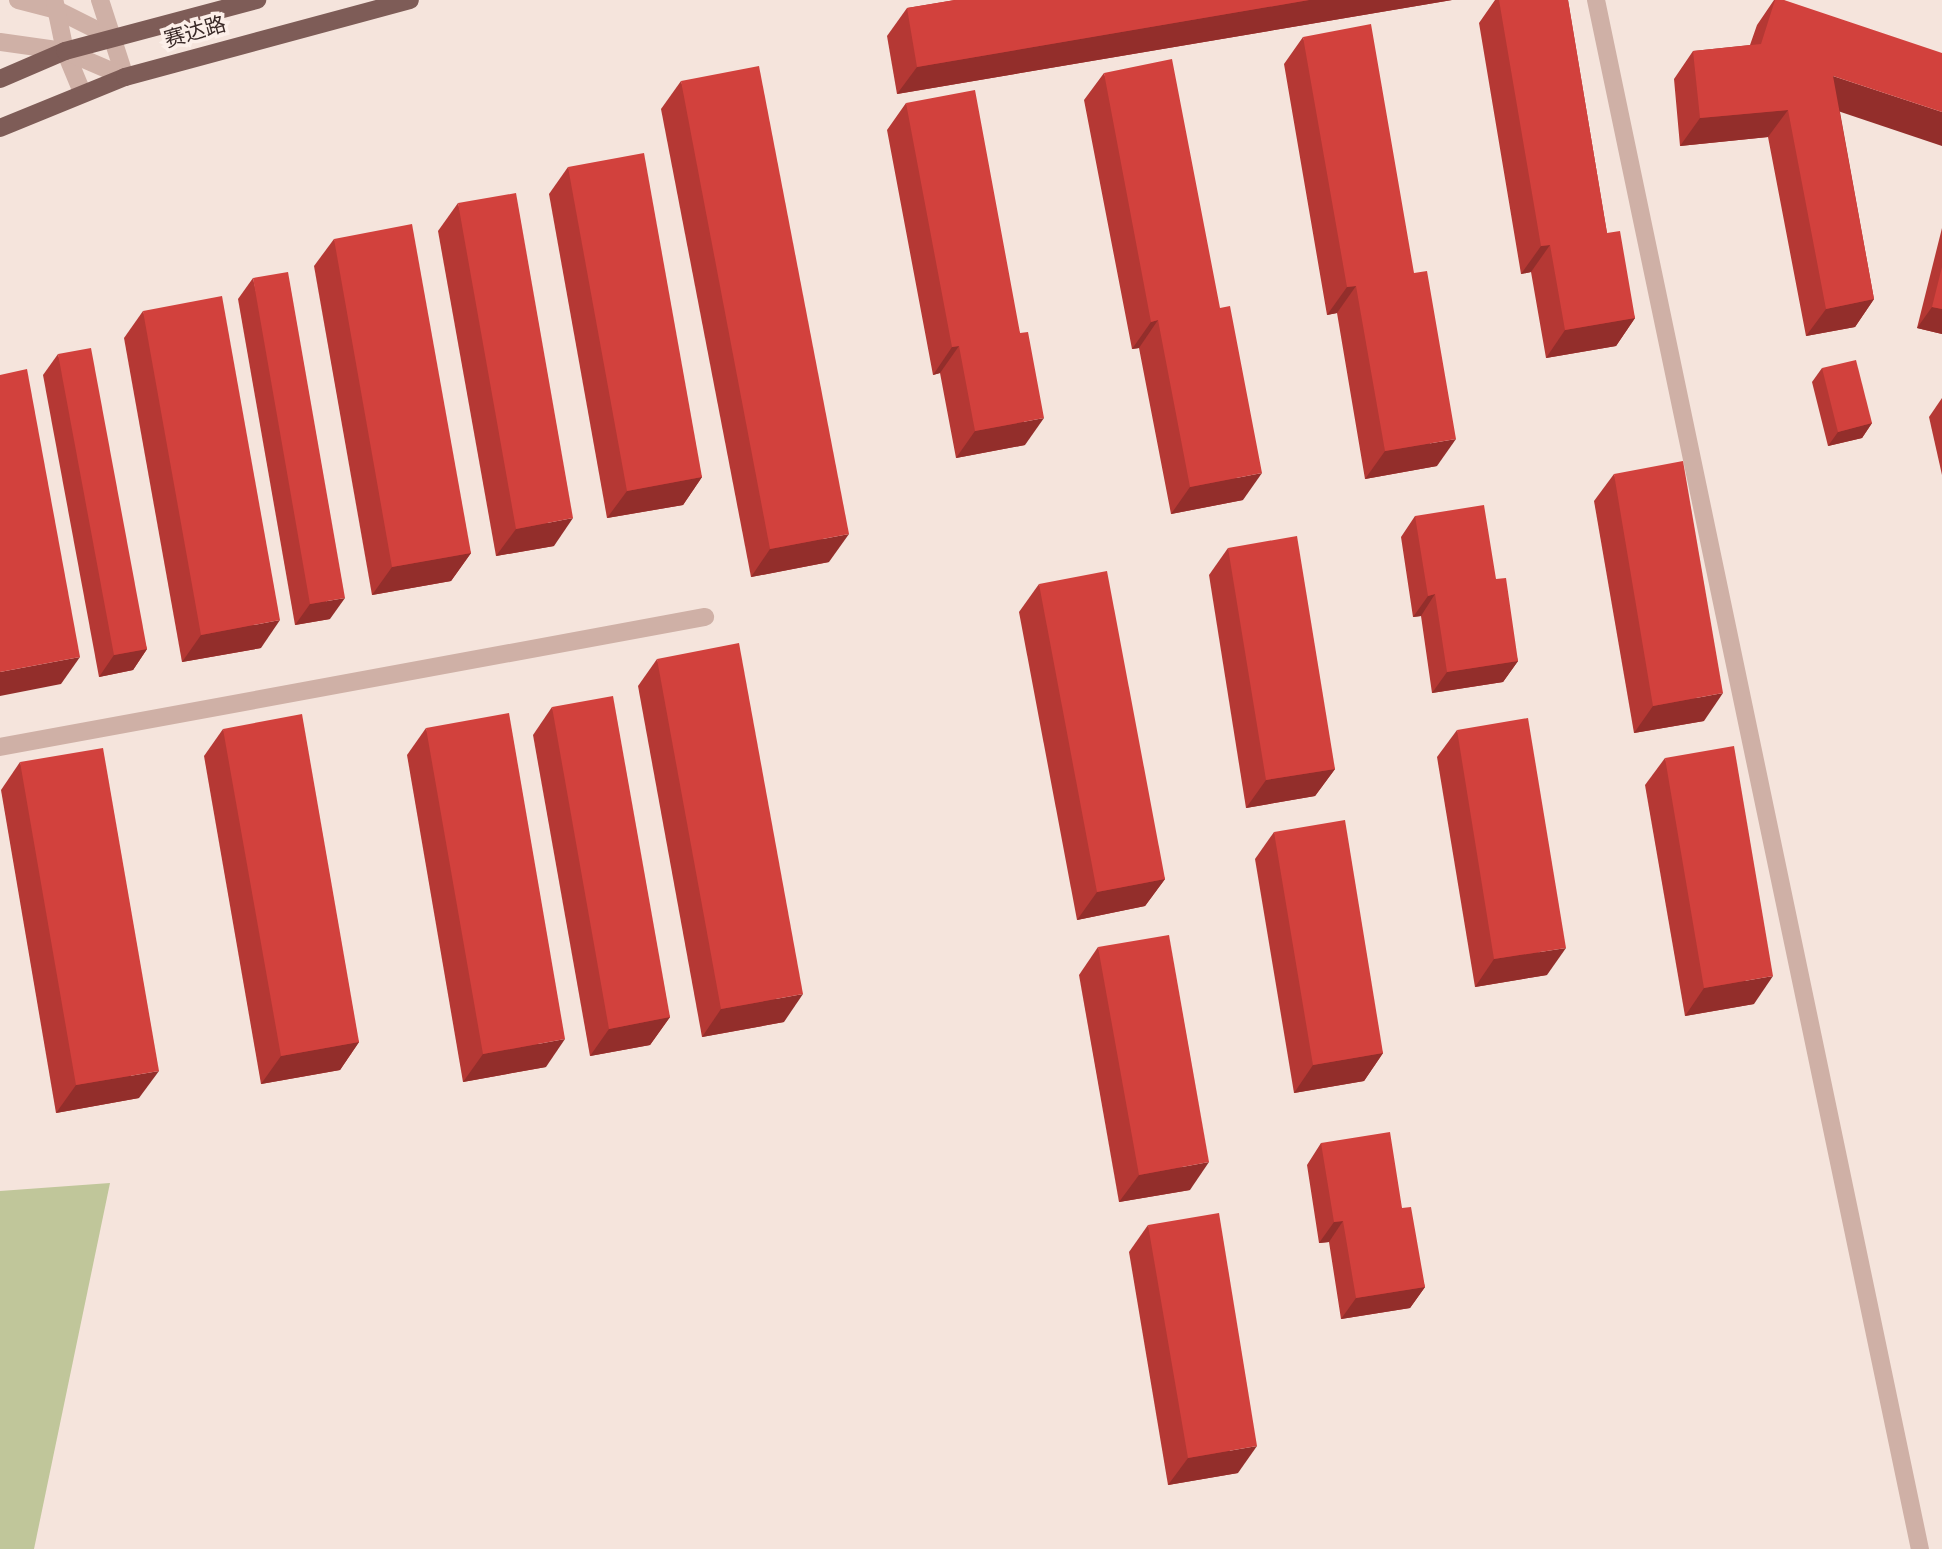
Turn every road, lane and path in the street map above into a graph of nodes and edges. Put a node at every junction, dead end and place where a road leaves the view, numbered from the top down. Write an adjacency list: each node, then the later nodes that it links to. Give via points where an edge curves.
1 (19, 0): 6 (street)
2 (100, 0): 7 (street)
3 (257, 0): 7 (main road, 赛达路)
4 (410, 0): 10 (main road, 赛达路)
5 (1597, 0): 16 (street)
6 (55, 5): 7 (street); 9 (street)
7 (113, 38): 9 (main road, 赛达路); 10 (street)
8 (0, 42): 9 (street)
9 (65, 51): 10 (street); 11 (main road, 赛达路); 12 (street)
10 (125, 77): 12 (main road, 赛达路)
11 (0, 79)
12 (82, 92): 13 (main road, 赛达路)
13 (0, 128)
14 (705, 617): 15 (street)
15 (0, 747)
16 (1920, 1549)

